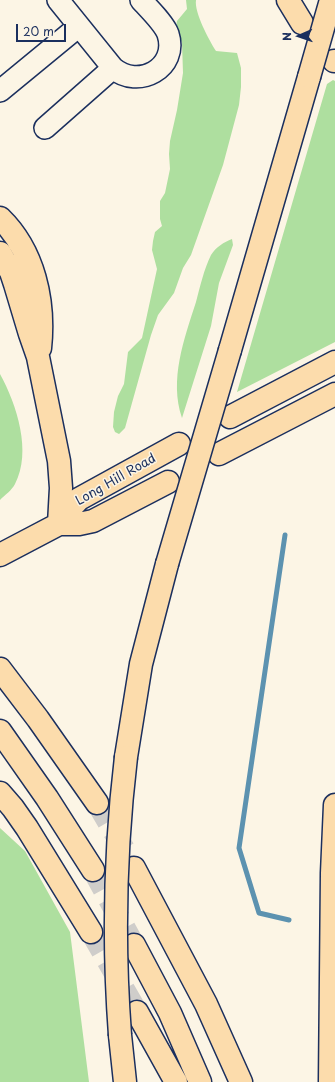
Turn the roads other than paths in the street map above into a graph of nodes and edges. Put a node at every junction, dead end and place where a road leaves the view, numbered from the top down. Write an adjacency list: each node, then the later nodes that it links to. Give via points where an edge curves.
1 (58, 0): 6 (lane)
2 (141, 0): 7 (lane, via 168,33 168,54 161,67 150,75 129,76)
3 (288, 0): 5 (highway)
4 (331, 0): 31 (highway, bridge, via 141,664 126,757 116,890 117,997)
5 (302, 23)
6 (79, 26): 7 (lane); 8 (lane)
7 (113, 68): 9 (lane)
8 (0, 92)
9 (45, 128)
10 (0, 218): 12 (highway, via 23,247 35,280 41,316)
11 (0, 253): 12 (highway, via 16,284)
12 (38, 357): 19 (highway, via 60,470)
13 (335, 362): 15 (highway)
14 (335, 394): 17 (highway)
15 (230, 417)
16 (179, 444): 19 (highway, Long Hill Road, via 79,499)
17 (219, 454)
18 (168, 482): 19 (highway, Long Hill Road, via 93,521)
19 (60, 524): 20 (highway)
20 (0, 555)
21 (0, 669): 24 (highway)
22 (0, 730): 27 (highway)
23 (0, 793): 28 (highway, via 27,828)
24 (97, 803)
25 (335, 805): 35 (highway)
26 (134, 868): 34 (highway, via 206,1004)
27 (93, 870)
28 (91, 932)
29 (134, 945): 33 (highway, via 170,1013)
30 (137, 1012): 32 (highway)
31 (125, 1082)
32 (176, 1082)
33 (200, 1082)
34 (241, 1082)
35 (330, 1082)

